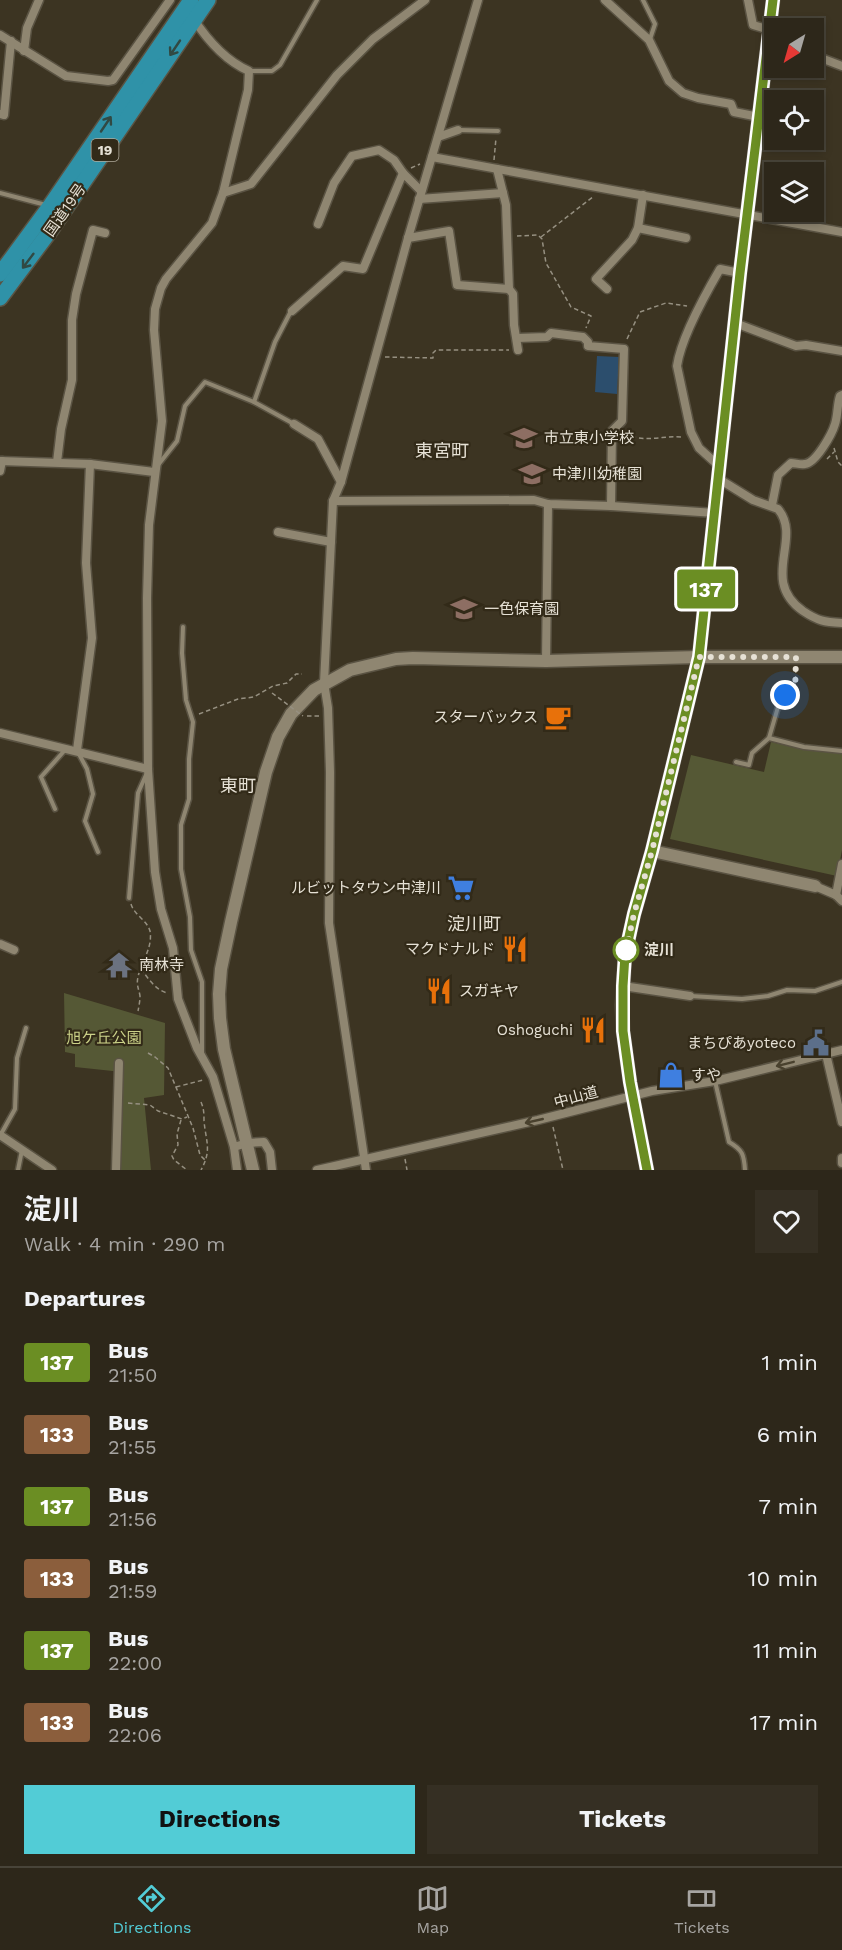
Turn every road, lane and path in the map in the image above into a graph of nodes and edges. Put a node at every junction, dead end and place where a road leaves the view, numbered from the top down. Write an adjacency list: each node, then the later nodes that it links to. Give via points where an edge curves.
1 (39, 0): 18 (street, via 27,28)
2 (170, 0): 18 (street, via 113,80 66,76)
3 (208, 0): 13 (highway, 国道19号 / 19)
4 (316, 0): 21 (lane, via 280,65 272,72)
5 (424, 0): 33 (street, via 373,39 337,75 251,184)
6 (478, 0): 27 (street)
7 (604, 0): 16 (street)
8 (644, 0): 16 (lane, via 655,24)
9 (748, 0): 14 (street, via 753,25)
10 (773, 0): 12 (main road)
11 (189, 1): 13 (street); 37 (highway, 国道19号 / 19, one-way to 11)
12 (771, 18)
13 (194, 20): 21 (street, via 223,53); 51 (highway, 国道19号 / 19, one-way to 51)
14 (764, 28)
15 (0, 35): 17 (street)
16 (649, 40): 24 (street, via 669,81 683,93 730,104 734,112)
17 (11, 41): 18 (street); 23 (street, via 4,115)
18 (24, 51)
19 (824, 59): 20 (street)
20 (842, 66)
21 (249, 71): 33 (street)
22 (766, 78): 24 (main road)
23 (0, 114)
24 (759, 117): 38 (main road)
25 (458, 130): 26 (lane); 27 (street)
26 (498, 131): 29 (path, via 494,147)
27 (438, 137): 28 (street)
28 (432, 157): 29 (street); 35 (street)
29 (496, 168): 31 (street); 34 (street)
30 (403, 173): 35 (street); 39 (street, via 394,160 379,150 352,156 334,183); 53 (street, via 363,269 343,266)
31 (605, 188): 36 (street); 44 (path)
32 (0, 193): 37 (lane)
33 (223, 193): 72 (street, via 212,223 166,279 155,309 162,421)
34 (503, 193): 35 (street); 43 (street)
35 (420, 195): 46 (street)
36 (643, 195): 38 (street); 40 (street)
37 (50, 207): 48 (highway, 国道19号 / 19)
38 (748, 215): 41 (street); 47 (main road)
39 (318, 224)
40 (638, 228): 45 (street); 50 (street, via 596,279)
41 (842, 232)
42 (105, 233): 68 (street, via 93,230 76,294 72,380)
43 (506, 234): 44 (path); 49 (street)
44 (540, 237): 55 (path, via 546,263 570,307 591,316)
45 (686, 237)
46 (408, 238): 49 (street, via 449,231 457,285); 60 (street)
47 (740, 273): 52 (street, via 720,268); 54 (main road)
48 (0, 274)
49 (509, 289): 56 (street, via 513,294)
50 (608, 289)
51 (0, 298)
52 (699, 308): 57 (path, via 666,303 640,312); 66 (street, via 677,366)
53 (291, 311): 62 (lane, via 275,342)
54 (735, 323): 59 (street, via 796,346); 70 (main road)
55 (583, 337): 56 (street, via 551,333 547,337); 57 (street, via 588,346)
56 (517, 338): 58 (street)
57 (624, 349): 64 (street, via 622,421)
58 (518, 350): 60 (path, via 436,350 433,358)
59 (842, 351)
60 (375, 357): 75 (street)
61 (842, 394): 65 (street)
62 (255, 402): 63 (lane); 72 (lane, via 205,382 185,406 177,441)
63 (294, 424): 75 (street, via 318,439)
64 (612, 431): 66 (path, via 640,439); 79 (street)
65 (830, 435): 71 (path); 78 (street, via 814,459 806,464 791,462 778,475)
66 (695, 439): 70 (street)
67 (1, 461): 68 (street); 73 (street)
68 (57, 462): 69 (street)
69 (90, 464): 72 (street); 98 (street, via 86,563 92,638)
70 (719, 466): 74 (main road)
71 (842, 466)
72 (155, 470): 101 (street, via 147,598)
73 (0, 471)
74 (719, 479): 78 (street, via 753,500); 80 (main road)
75 (341, 482): 76 (street)
76 (333, 501): 77 (street, via 534,500); 82 (street)
77 (548, 504): 79 (street); 88 (street)
78 (772, 505): 83 (street, via 786,523 782,572 789,598 821,622)
79 (611, 506): 80 (street)
80 (715, 513): 85 (main road)
81 (278, 532): 82 (street)
82 (331, 542): 90 (street)
83 (842, 623)
84 (183, 627): 94 (lane, via 186,700)
85 (699, 657): 86 (street); 88 (street); 103 (main road)
86 (796, 657): 87 (street); 92 (path, via 795,694)
87 (842, 657)
88 (546, 661): 90 (street, via 396,659 350,670)
89 (302, 674): 91 (path)
90 (324, 683): 134 (street, via 291,714 278,737 266,772 221,969 224,1049); 141 (street, via 330,772 329,923)
91 (269, 688): 93 (path, bridge, via 303,716); 94 (path, via 254,697 238,699)
92 (791, 695): 96 (lane, via 785,695 778,707)
93 (322, 716)
94 (192, 717): 121 (lane, via 189,799 181,825 181,869 190,917 191,951 202,982)
95 (0, 733): 97 (street)
96 (769, 738): 99 (lane); 100 (lane, via 752,753 749,765)
97 (67, 748): 98 (street); 102 (lane, via 41,777)
98 (77, 750): 101 (street); 104 (lane, via 93,794 86,821)
99 (842, 751)
100 (736, 762)
101 (148, 769): 107 (lane, via 138,793); 114 (street, via 155,872 173,948)
102 (55, 809)
103 (652, 851): 106 (street); 113 (main road, via 625,955)
104 (98, 852)
105 (842, 864): 108 (street)
106 (815, 886): 108 (street)
107 (129, 898): 111 (path, via 133,910 150,929)
108 (839, 898)
109 (0, 944): 110 (street)
110 (14, 950)
111 (141, 969): 114 (path, via 164,993); 116 (path)
112 (842, 982): 115 (lane, via 815,991 787,990 742,999)
113 (623, 986): 115 (street); 126 (main road, via 623,1031)
114 (178, 994): 121 (street)
115 (690, 996)
116 (138, 1011)
117 (26, 1028): 133 (lane, via 17,1058 15,1109)
118 (842, 1050): 120 (street, 中山道)
119 (148, 1053): 125 (path, via 168,1068)
120 (826, 1054): 124 (street, 中山道, one-way to 124); 132 (street)
121 (202, 1058): 123 (street)
122 (119, 1063): 127 (street)
123 (213, 1077): 125 (path); 135 (street)
124 (715, 1081): 126 (street, 中山道); 154 (lane, via 729,1142 744,1155)
125 (176, 1087): 129 (path)
126 (633, 1096): 130 (street, 中山道); 153 (main road)
127 (118, 1102): 131 (path, via 150,1105); 144 (street)
128 (201, 1102): 139 (path, via 209,1146)
129 (187, 1117): 131 (path); 139 (path, via 200,1155)
130 (551, 1117): 137 (street, 中山道, one-way to 137); 152 (path)
131 (182, 1119): 145 (path, via 178,1145 172,1155)
132 (842, 1122)
133 (0, 1135): 136 (street)
134 (247, 1143): 135 (street); 148 (street); 149 (street, via 264,1142)
135 (234, 1147): 147 (street)
136 (22, 1150): 142 (lane); 143 (street)
137 (403, 1152): 141 (street, 中山道); 151 (path)
138 (842, 1158): 140 (street)
139 (206, 1161): 146 (path)
140 (842, 1163)
141 (365, 1165): 150 (street, 中山道)
142 (18, 1170)
143 (52, 1170)
144 (116, 1170)
145 (187, 1170)
146 (201, 1170)
147 (237, 1170)
148 (253, 1170)
149 (272, 1170)
150 (317, 1170)
151 (407, 1170)
152 (563, 1170)
153 (647, 1170)
154 (745, 1170)

